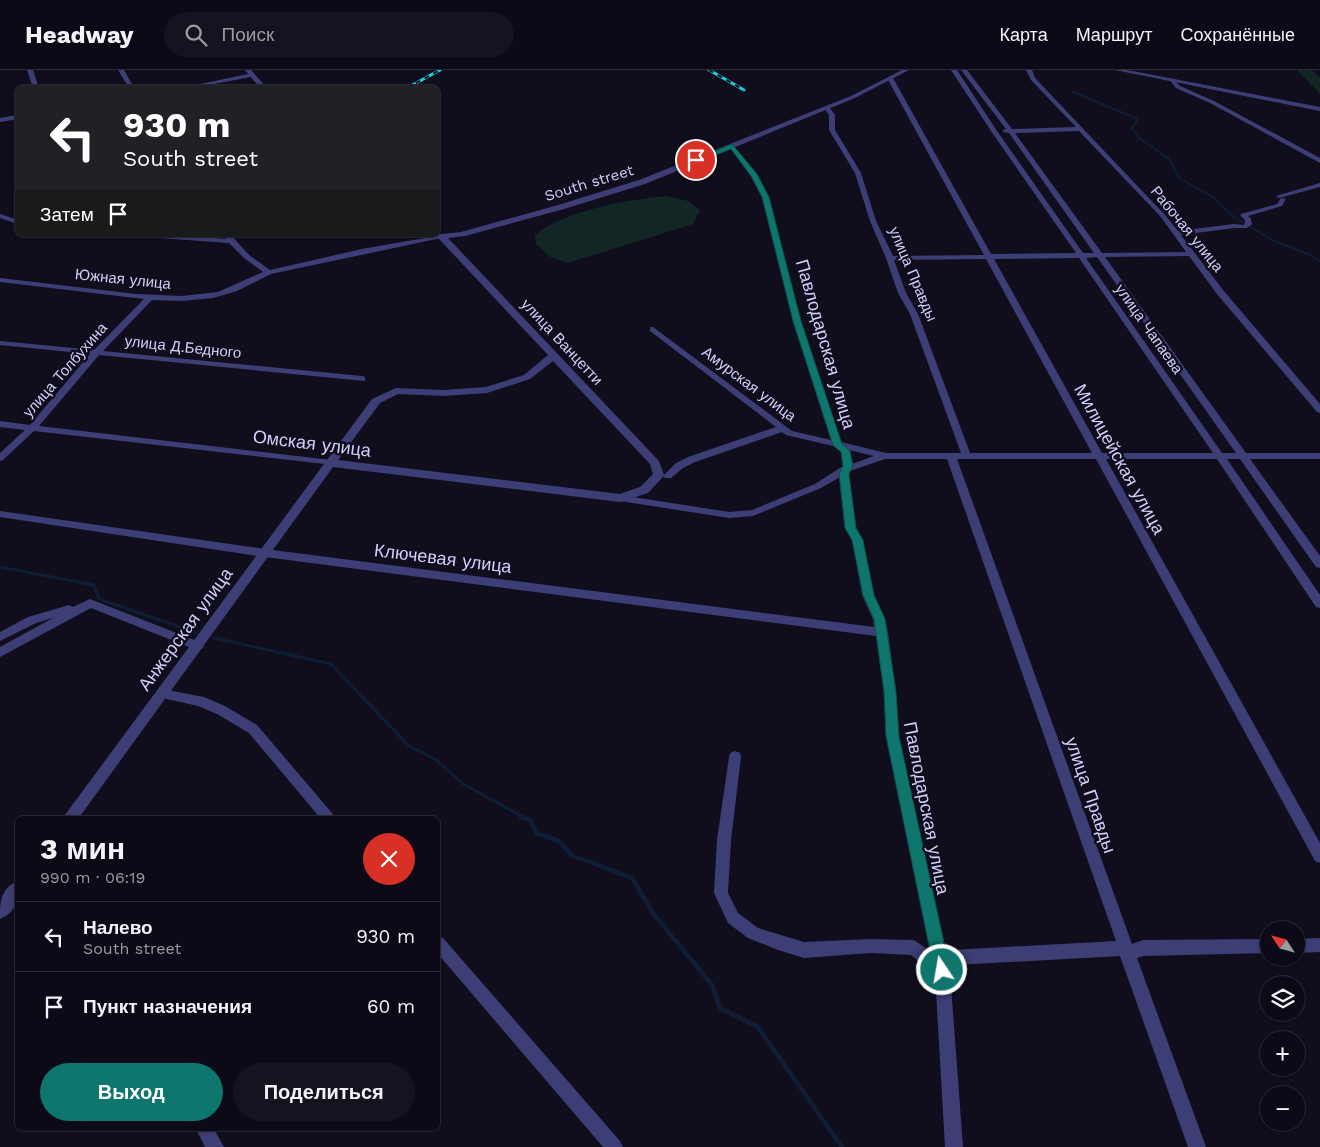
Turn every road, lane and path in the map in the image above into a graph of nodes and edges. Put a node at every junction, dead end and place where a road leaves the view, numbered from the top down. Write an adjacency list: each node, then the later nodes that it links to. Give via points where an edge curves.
1 (30, 70): 11 (street)
2 (121, 70): 12 (street)
3 (906, 70): 9 (street, South street)
4 (954, 70): 20 (street, улица Чапаева)
5 (964, 70): 21 (street, улица Чапаева)
6 (1029, 70): 19 (street, Рабочая улица)
7 (1118, 70): 10 (street)
8 (250, 72): 13 (street); 14 (street)
9 (888, 74): 15 (street, South street, via 853,97); 34 (street, Милицейская улица)
10 (1172, 80): 16 (street); 23 (street, via 1178,87)
11 (35, 85)
12 (130, 85)
13 (196, 85)
14 (261, 85)
15 (827, 108): 22 (street, South street); 37 (street, улица Правды, via 832,115 832,130 858,173 873,221)
16 (1320, 109)
17 (15, 118): 18 (street)
18 (0, 120)
19 (1080, 129): 21 (street); 27 (street, Рабочая улица)
20 (994, 131): 21 (street); 35 (street, улица Чапаева)
21 (1010, 131): 36 (street, улица Чапаева)
22 (732, 146): 28 (street, South street, via 642,182 561,207 462,234); 51 (street, Павлодарская улица, via 750,168 765,197 797,321)
23 (1320, 161)
24 (1320, 185): 27 (street, via 1281,198 1280,205 1243,215 1249,224 1245,227)
25 (2, 217): 26 (street)
26 (15, 221)
27 (1176, 233): 33 (street, Рабочая улица)
28 (440, 236)
29 (201, 237): 32 (street)
30 (434, 237): 38 (street, South street)
31 (440, 237): 45 (street, улица Ванцетти)
32 (229, 238): 39 (street, via 255,264)
33 (1189, 254): 36 (street); 47 (street, Рабочая улица)
34 (989, 256): 35 (street); 37 (street); 52 (street, Милицейская улица)
35 (1080, 256): 36 (street); 56 (street, улица Чапаева)
36 (1100, 256): 57 (street, улица Чапаева)
37 (890, 258): 55 (street, улица Правды)
38 (282, 270): 39 (street, Южная улица)
39 (269, 272): 41 (street, Южная улица, via 236,289 213,296)
40 (0, 280): 41 (street, Южная улица)
41 (149, 298): 44 (street, улица Толбухина)
42 (653, 329): 50 (street, Амурская улица)
43 (0, 343): 44 (street, улица Д.Бедного)
44 (97, 352): 46 (street, улица Д.Бедного); 49 (street, улица Толбухина)
45 (553, 356): 60 (street, Анжерская улица, via 527,377 487,390 396,390 376,401); 61 (street, улица Ванцетти, via 655,463)
46 (362, 379)
47 (1320, 410)
48 (0, 424): 49 (street, Омская улица)
49 (32, 428): 59 (street, улица Толбухина); 60 (street, Омская улица)
50 (783, 428): 51 (street, Амурская улица, via 789,433); 63 (street, via 695,456 677,466)
51 (837, 445): 53 (street, Амурская улица); 62 (street, Павлодарская улица, via 845,451)
52 (1099, 455): 55 (street); 56 (street); 78 (street, Милицейская улица)
53 (886, 456): 54 (street); 62 (street, Омская улица)
54 (951, 456): 55 (street); 85 (street, улица Правды)
55 (966, 456)
56 (1220, 456): 57 (street); 69 (street, улица Чапаева)
57 (1242, 456): 58 (street); 67 (street, улица Чапаева)
58 (1320, 456)
59 (0, 458)
60 (331, 463): 64 (street, Омская улица); 66 (street, Анжерская улица)
61 (657, 469): 64 (street, Омская улица, via 659,475 644,490)
62 (846, 469): 64 (street, Омская улица, via 818,486 753,513 729,515); 70 (street, Павлодарская улица, via 851,528 858,540 868,595 880,619)
63 (668, 476)
64 (620, 498)
65 (0, 514): 66 (street, Ключевая улица)
66 (265, 553): 70 (street, Ключевая улица); 72 (street, Анжерская улица)
67 (1320, 564)
68 (90, 603): 71 (street, via 32,620); 72 (street); 73 (street)
69 (1320, 604)
70 (882, 632): 86 (street, Павлодарская улица, via 892,736)
71 (0, 637)
72 (198, 646): 74 (street, Анжерская улица)
73 (0, 652)
74 (162, 694): 76 (street, Анжерская улица); 77 (street, via 221,710 253,729)
75 (735, 757): 86 (street, via 720,893 733,918 753,933 804,950 870,946 914,948)
76 (71, 816)
77 (327, 816)
78 (1320, 856)
79 (15, 892): 80 (street)
80 (0, 911)
81 (440, 945): 89 (street)
82 (1320, 945): 84 (street)
83 (1260, 946): 85 (street)
84 (1305, 946)
85 (1126, 951): 86 (street, via 951,958); 91 (street, улица Правды)
86 (942, 970): 90 (street, Павлодарская улица)
87 (205, 1131): 88 (street)
88 (215, 1147)
89 (614, 1147)
90 (954, 1147)
91 (1197, 1147)

